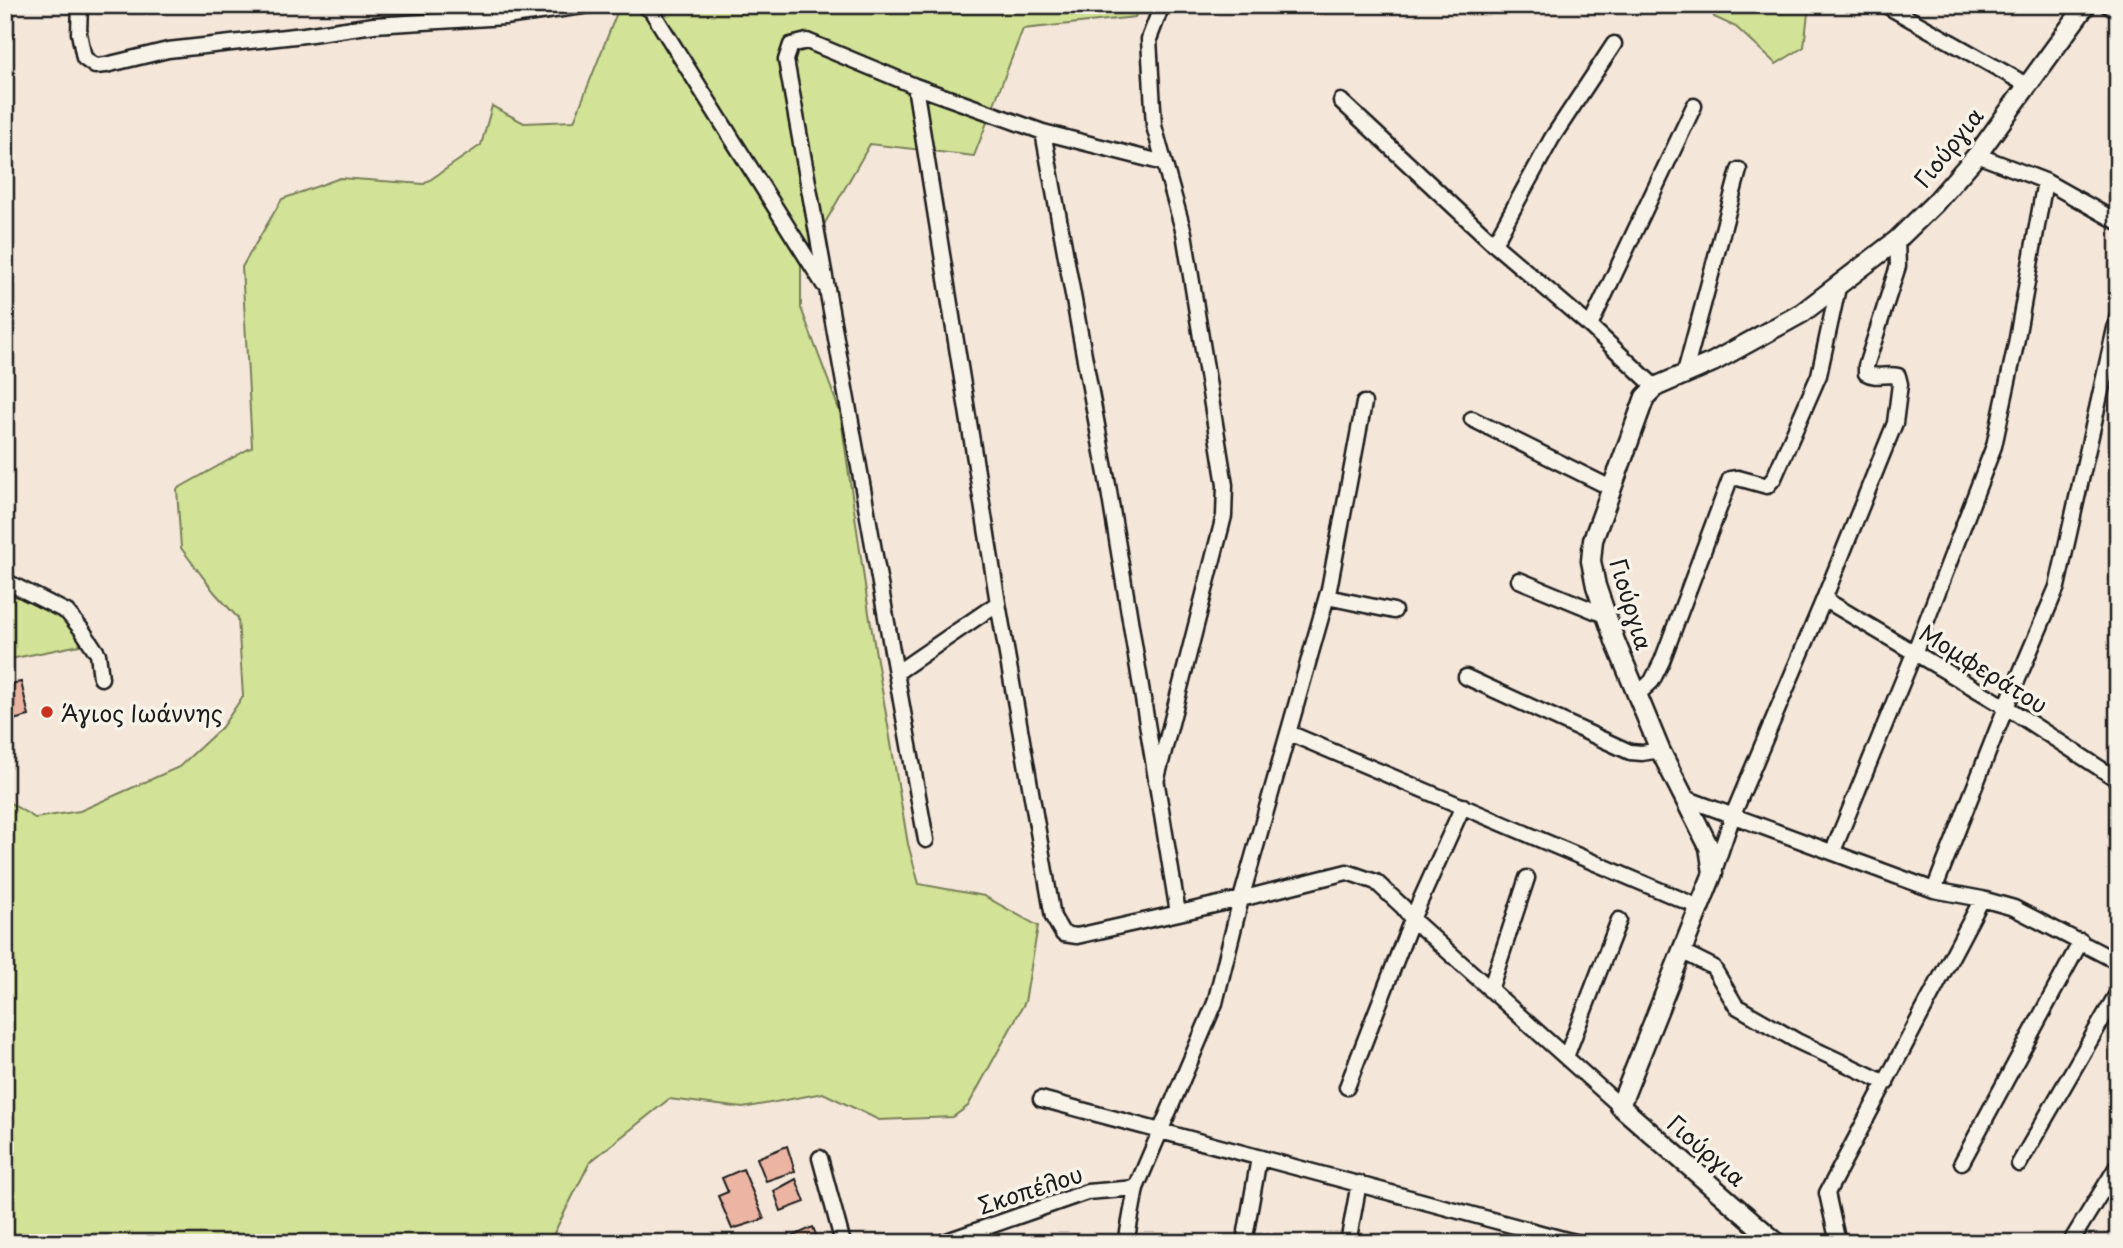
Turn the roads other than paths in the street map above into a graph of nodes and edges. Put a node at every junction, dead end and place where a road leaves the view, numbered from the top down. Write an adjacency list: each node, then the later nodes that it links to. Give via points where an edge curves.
1 (80, 5): 2 (street, via 84,58 95,66 167,50)
2 (590, 5)
3 (643, 5): 23 (street, via 651,10)
4 (1162, 5): 16 (street, via 1149,38 1154,126)
5 (1885, 5): 10 (street)
6 (2086, 5): 10 (street, Γιούργια)
7 (2107, 5): 8 (street)
8 (2118, 10)
9 (1614, 44): 21 (street, via 1552,138)
10 (2027, 85): 15 (street, Γιούργια)
11 (915, 86): 14 (street); 23 (street, via 807,41 791,45 786,60); 35 (street)
12 (1341, 101): 21 (street)
13 (1694, 106): 25 (street)
14 (1043, 132): 16 (street); 47 (street, via 1108,485)
15 (1977, 155): 18 (street); 20 (street, Γιούργια)
16 (1164, 163): 47 (street, via 1184,233 1225,485 1224,516)
17 (1739, 170): 26 (street)
18 (2045, 181): 19 (street); 38 (street, via 1994,446)
19 (2118, 222)
20 (1897, 240): 22 (street, Γιούργια); 34 (street, via 1898,266 1866,366 1866,373 1872,376 1898,376 1895,423)
21 (1494, 244): 25 (street)
22 (1839, 283): 26 (street, Γιούργια, via 1802,313); 42 (street, via 1819,375 1774,478 1767,486 1730,479 1662,661 1652,681)
23 (829, 294): 39 (street)
24 (2118, 315): 43 (street, via 2057,587)
25 (1590, 327): 27 (street)
26 (1684, 376): 27 (street, Γιούργια)
27 (1655, 387): 30 (street, Γιούργια, via 1645,397)
28 (1364, 403): 33 (street)
29 (1472, 419): 30 (street)
30 (1611, 488): 37 (street, Γιούργια, via 1593,540 1591,561)
31 (1519, 580): 37 (street)
32 (5, 581): 41 (street, via 67,612 98,654)
33 (1327, 597): 36 (street); 44 (street)
34 (1824, 599): 38 (street, Μομφεράτου); 50 (street)
35 (998, 603): 39 (street); 59 (street, via 1053,917 1063,934 1077,936)
36 (1394, 611)
37 (1607, 617): 42 (street, Γιούργια)
38 (1915, 651): 43 (street, Μομφεράτου); 52 (street)
39 (896, 673): 51 (street)
40 (1466, 677): 45 (street, via 1630,752)
41 (101, 678)
42 (1637, 694): 45 (street, Γιούργια)
43 (2007, 707): 46 (street, Μομφεράτου); 55 (street)
44 (1289, 733): 49 (street); 56 (street)
45 (1660, 750): 48 (street, Γιούργια)
46 (2118, 780)
47 (1156, 782): 59 (street)
48 (1685, 798): 50 (street); 53 (street, Γιούργια, via 1709,847)
49 (1463, 807): 58 (street); 60 (street)
50 (1733, 815): 52 (street); 53 (street)
51 (926, 841)
52 (1833, 851): 55 (street)
53 (1713, 873): 58 (street)
54 (1528, 878): 65 (street)
55 (1934, 890): 57 (street)
56 (1241, 899): 59 (street); 60 (street, via 1347,872 1376,882); 72 (street, via 1215,1003)
57 (1982, 899): 62 (street, via 2014,908); 68 (street)
58 (1699, 907): 63 (street)
59 (1178, 913)
60 (1412, 919): 65 (street); 69 (street)
61 (1619, 920): 67 (street)
62 (2081, 941): 64 (street); 75 (street)
63 (1681, 951): 68 (street, via 1713,967 1735,1006); 71 (street)
64 (2118, 962)
65 (1490, 990): 67 (street)
66 (2118, 992): 76 (street)
67 (1566, 1057): 71 (street)
68 (1886, 1083): 88 (street, via 1827,1193)
69 (1347, 1087)
70 (1041, 1099): 72 (street)
71 (1620, 1106): 87 (street, Γιούργια)
72 (1161, 1131): 74 (street); 79 (street)
73 (820, 1158): 82 (street)
74 (1259, 1158): 78 (street); 84 (street)
75 (1962, 1162)
76 (2019, 1164)
77 (2118, 1165): 89 (street)
78 (1359, 1183): 81 (street); 85 (street)
79 (1136, 1188): 80 (street, Σκοπέλου, via 1087,1192); 83 (street)
80 (950, 1241)
81 (1562, 1241): 86 (street)
82 (843, 1243)
83 (1126, 1243)
84 (1244, 1243)
85 (1348, 1243)
86 (1580, 1243)
87 (1777, 1243)
88 (1838, 1243)
89 (2070, 1243)

